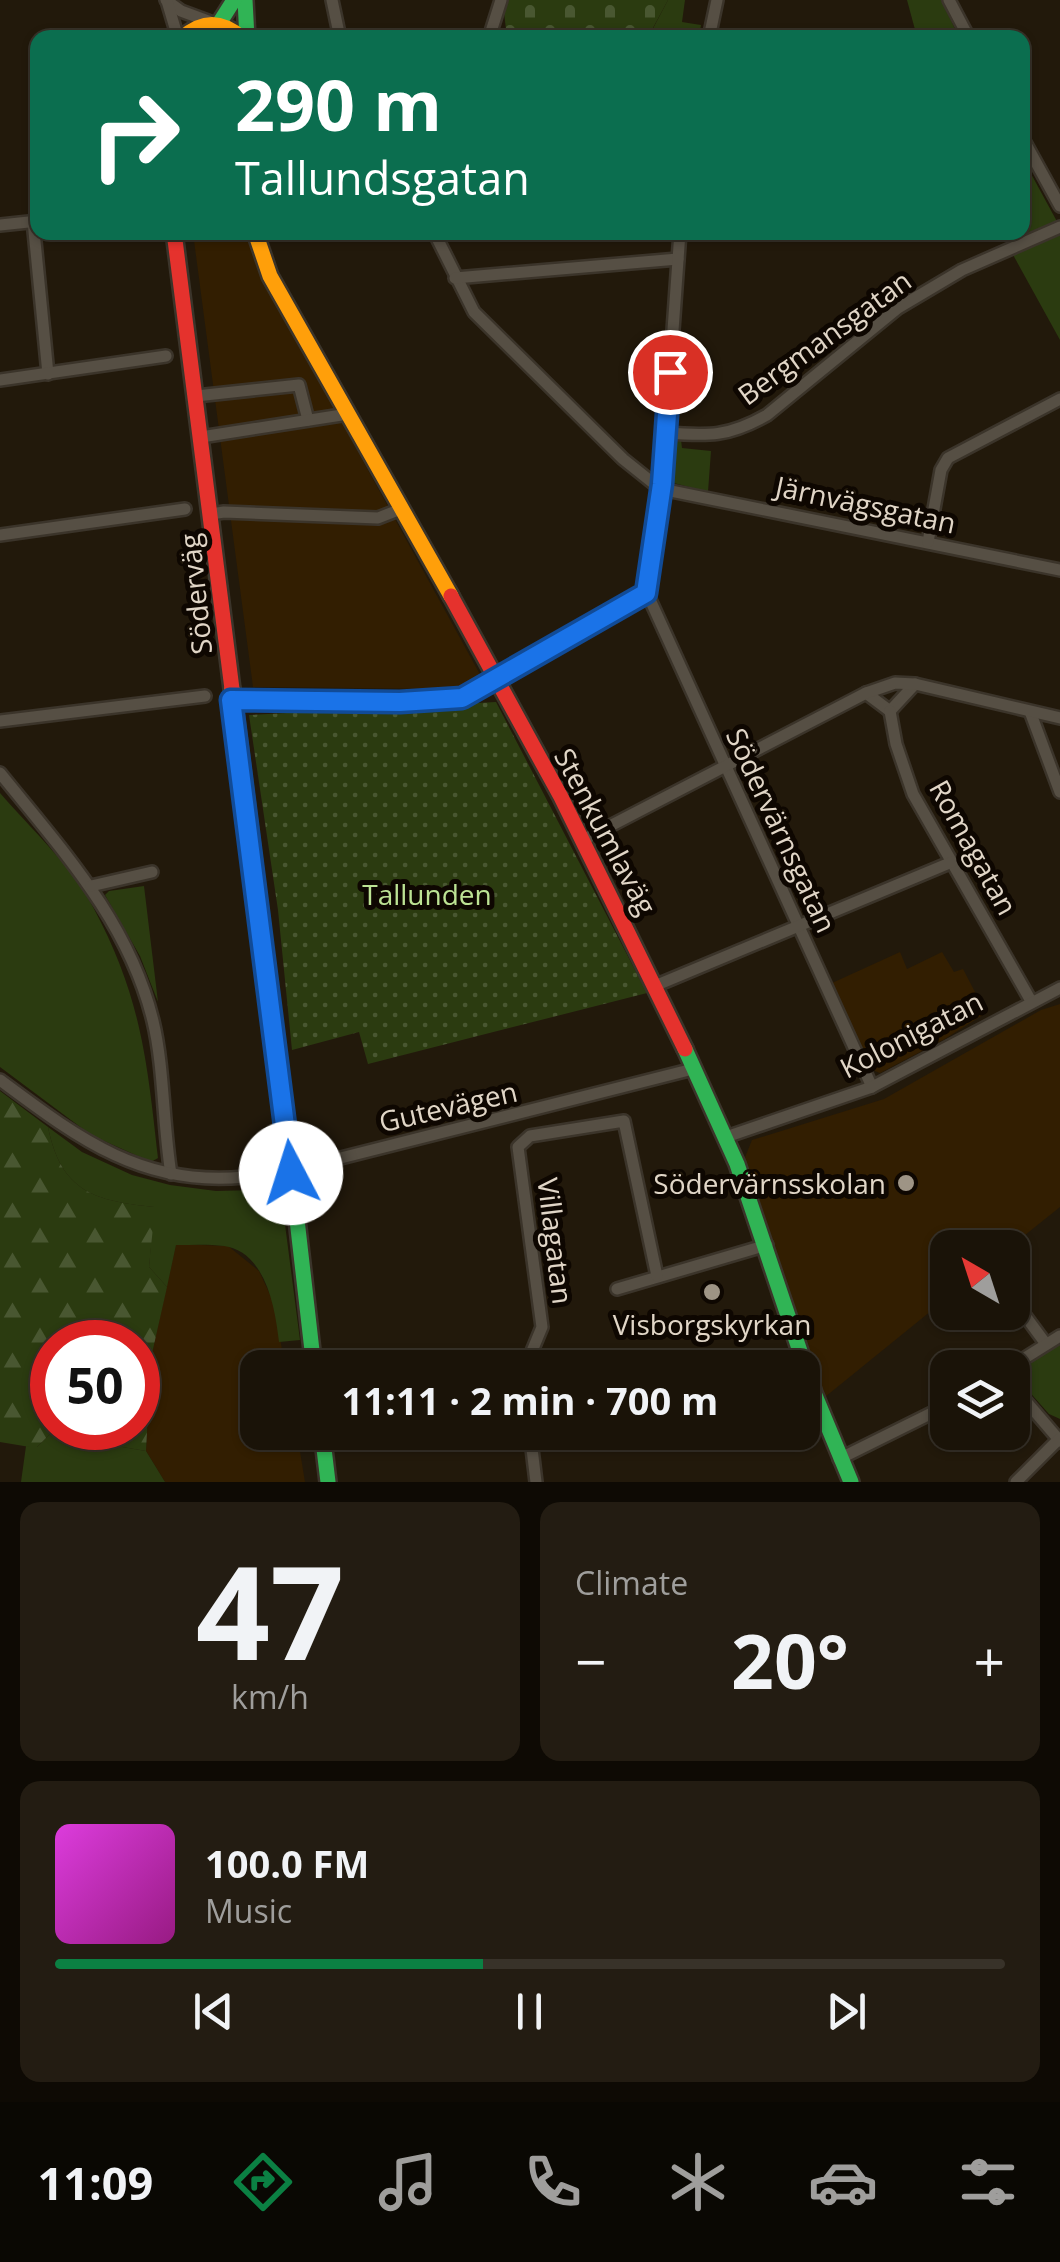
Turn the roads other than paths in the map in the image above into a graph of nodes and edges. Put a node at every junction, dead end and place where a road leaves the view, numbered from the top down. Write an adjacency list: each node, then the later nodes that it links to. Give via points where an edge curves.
1 (167, 0): 8 (street); 9 (street)
2 (234, 0): 8 (street)
3 (245, 0): 12 (street)
4 (332, 0): 13 (street)
5 (501, 0): 14 (street)
6 (717, 0): 15 (street)
7 (949, 0): 16 (street)
8 (214, 21): 10 (street); 11 (street)
9 (177, 30)
10 (191, 30)
11 (230, 30)
12 (245, 30)
13 (338, 30)
14 (492, 30)
15 (711, 30)
16 (965, 30)
17 (1030, 152): 18 (street)
18 (1060, 206)
19 (30, 221): 20 (street)
20 (0, 224)
21 (1060, 226): 22 (street, Bergmansgatan)
22 (1030, 239)
23 (37, 240): 32 (street)
24 (175, 240): 34 (street, Söderväg)
25 (258, 240): 36 (street, Stenkumlaväg, via 270,276)
26 (438, 240): 30 (street, Järnvägsgatan)
27 (679, 240): 29 (street)
28 (1029, 240): 38 (street, Bergmansgatan, via 898,308 767,415 717,436)
29 (678, 259): 30 (street); 38 (street)
30 (455, 278): 40 (street, Järnvägsgatan, via 474,312 623,459)
31 (166, 356): 32 (street)
32 (48, 374): 33 (street)
33 (0, 380)
34 (196, 396): 37 (street, via 299,385); 39 (street, Söderväg)
35 (1060, 398): 45 (street, via 948,458)
36 (348, 414): 37 (street); 41 (street, Stenkumlaväg)
37 (308, 420): 39 (street)
38 (666, 433): 40 (street)
39 (201, 438): 43 (street, Söderväg)
40 (661, 487): 45 (street, Järnvägsgatan); 47 (street)
41 (402, 509): 43 (street, via 378,518); 48 (street, Stenkumlaväg)
42 (186, 510): 44 (street)
43 (212, 514): 52 (street, Söderväg)
44 (0, 535)
45 (928, 542): 46 (street, Järnvägsgatan)
46 (1060, 570)
47 (646, 593): 48 (street); 57 (street, Södervärnsgatan)
48 (495, 680): 52 (street, via 462,698); 60 (street, Stenkumlaväg)
49 (915, 684): 50 (street, via 894,682); 53 (street); 54 (street)
50 (866, 693): 53 (street); 57 (street)
51 (205, 696): 56 (street)
52 (231, 700): 72 (street, Söderväg)
53 (890, 712): 61 (street, Romagatan, via 913,794)
54 (1030, 714): 55 (street); 59 (street)
55 (1060, 718)
56 (0, 721)
57 (725, 766): 60 (street); 64 (street, Södervärnsgatan)
58 (0, 774): 63 (street)
59 (1060, 792)
60 (585, 839): 65 (street, Stenkumlaväg)
61 (952, 862): 64 (street); 67 (street, Romagatan)
62 (152, 872): 63 (street)
63 (92, 886): 73 (street, via 132,957 154,1023)
64 (800, 928): 65 (street); 70 (street, Södervärnsgatan)
65 (657, 985): 68 (street, Stenkumlaväg)
66 (1060, 988): 67 (street, Kolonigatan)
67 (1032, 1001): 70 (street, Kolonigatan)
68 (693, 1069): 71 (street, Stenkumlaväg); 72 (street, Gutevägen)
69 (0, 1080): 73 (street, Gutevägen, via 79,1138)
70 (872, 1087): 71 (street, Kolonigatan)
71 (726, 1137): 74 (street, Stenkumlaväg)
72 (291, 1173): 73 (street, Gutevägen, via 224,1179); 80 (street, Söderväg)
73 (171, 1174)
74 (767, 1245): 75 (street); 82 (street, Stenkumlaväg)
75 (657, 1276): 76 (street); 81 (street, Villagatan, via 624,1121 530,1136 518,1147 542,1327)
76 (618, 1289)
77 (1030, 1322): 79 (street)
78 (1060, 1336): 79 (street)
79 (1046, 1344): 83 (street)
80 (312, 1350)
81 (532, 1350)
82 (796, 1350)
83 (1030, 1354)
84 (1030, 1405): 87 (street)
85 (820, 1413): 90 (street, Stenkumlaväg)
86 (930, 1414): 90 (street)
87 (1060, 1439): 94 (street)
88 (324, 1450): 91 (street)
89 (532, 1450): 92 (street)
90 (840, 1459): 93 (street, Stenkumlaväg)
91 (328, 1482)
92 (536, 1482)
93 (851, 1482)
94 (1016, 1482)

